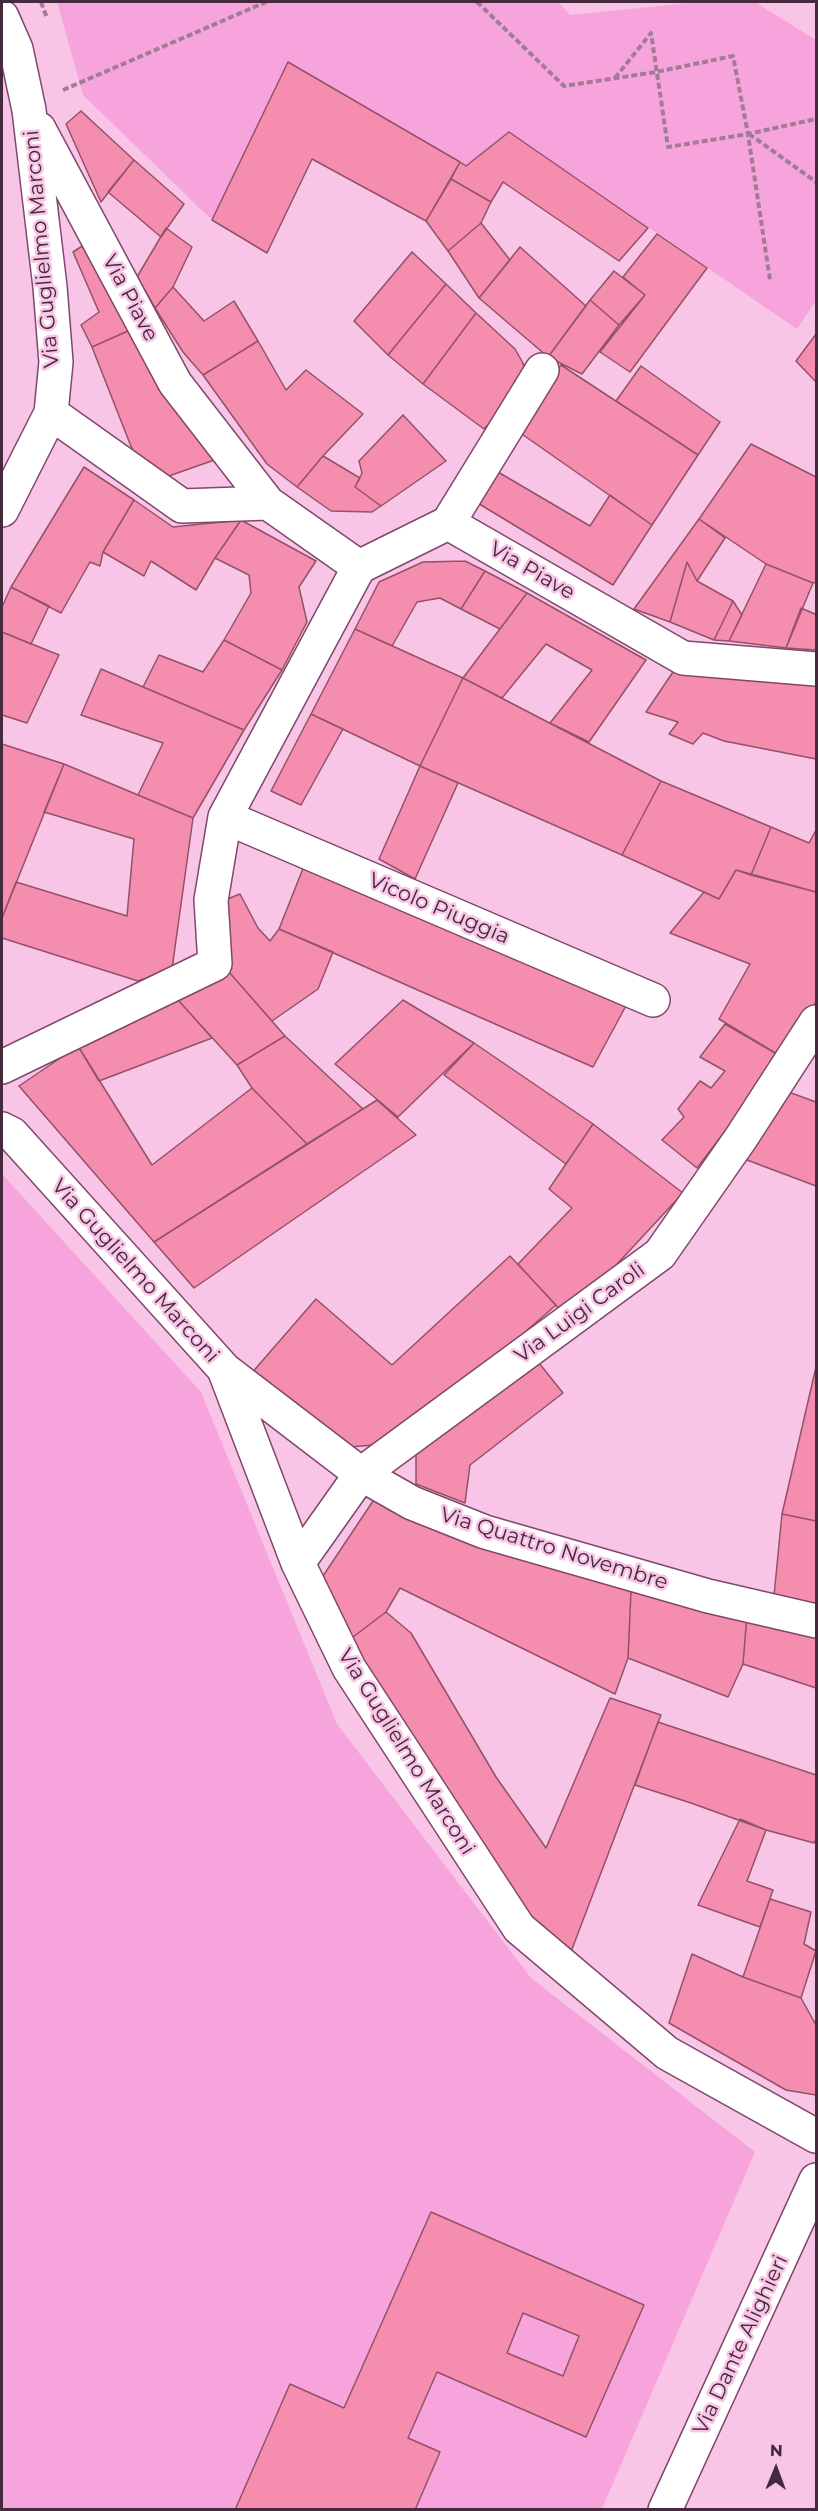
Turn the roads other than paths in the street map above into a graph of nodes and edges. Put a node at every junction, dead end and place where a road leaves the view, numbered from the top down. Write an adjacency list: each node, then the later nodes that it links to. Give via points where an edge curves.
1 (2, 17): 2 (street, Via Guglielmo Marconi, via 16,49)
2 (29, 111): 4 (street, Via Guglielmo Marconi, via 56,362); 5 (street, Via Piave, via 175,383)
3 (542, 370): 7 (street)
4 (51, 413): 5 (street, via 182,506); 6 (street, Via Guglielmo Marconi)
5 (268, 503): 8 (street, Via Piave)
6 (2, 510)
7 (448, 523): 8 (street); 9 (street, Via Piave, via 683,658)
8 (359, 567): 10 (street)
9 (816, 669)
10 (225, 817): 11 (street, Vicolo Piuggia); 13 (street, via 211,900 215,964)
11 (653, 1000)
12 (816, 1022): 16 (street, Via Luigi Caroli, via 660,1254)
13 (2, 1067)
14 (2, 1129): 15 (street, Via Guglielmo Marconi, via 12,1134)
15 (224, 1369): 16 (street, Via Quattro Novembre); 17 (street, Via Guglielmo Marconi)
16 (361, 1474): 17 (street, Via Luigi Caroli); 18 (street, Via Quattro Novembre, via 412,1503 485,1532 708,1596)
17 (298, 1563): 19 (street, Via Guglielmo Marconi, via 349,1668 519,1928 667,2053)
18 (816, 1621)
19 (816, 2136)
20 (816, 2180): 21 (street, Via Dante Alighieri)
21 (665, 2510)

